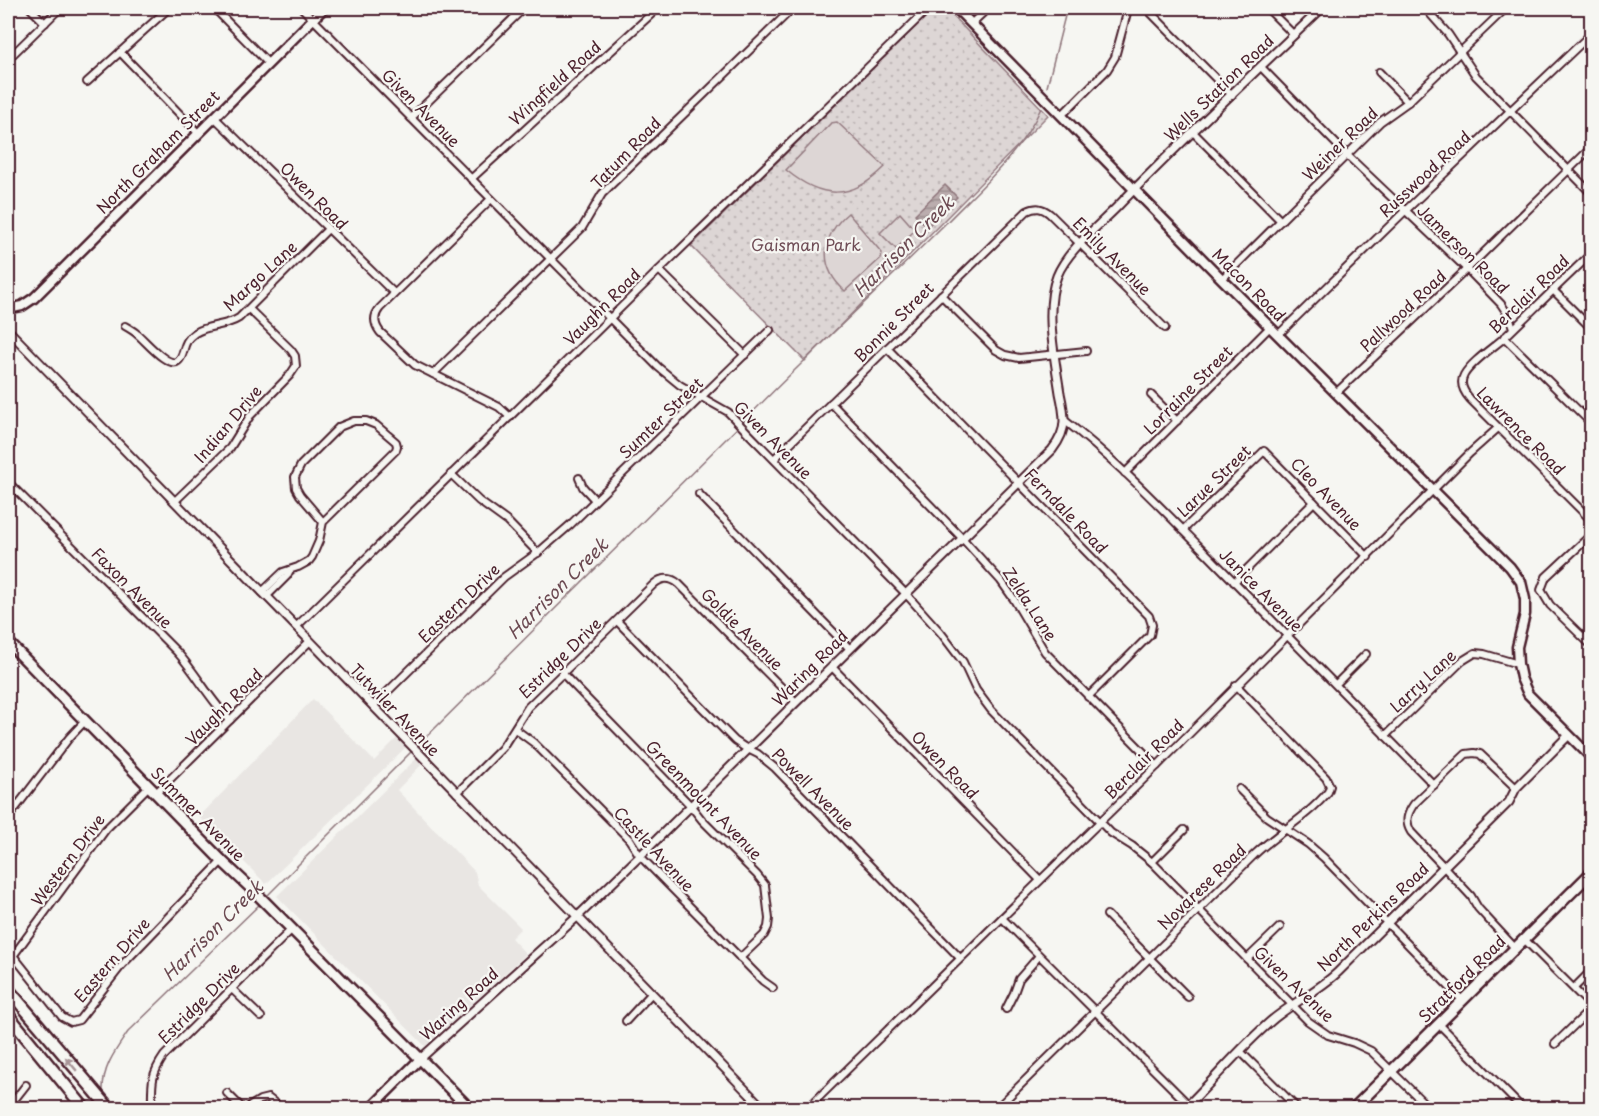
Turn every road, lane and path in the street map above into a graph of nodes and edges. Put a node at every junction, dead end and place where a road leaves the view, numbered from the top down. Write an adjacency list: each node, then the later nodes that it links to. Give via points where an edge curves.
1 (30, 8): 20 (street)
2 (60, 8): 20 (street)
3 (169, 8): 24 (street)
4 (214, 8): 27 (street)
5 (302, 8): 19 (street, Given Avenue)
6 (324, 8): 19 (main road, North Graham Street)
7 (524, 8): 36 (street)
8 (658, 8): 42 (street, Wingfield Road)
9 (794, 8): 52 (street, Tatum Road, via 606,190 584,225)
10 (929, 8): 54 (street, Vaughn Road)
11 (957, 8): 21 (main road, Macon Road)
12 (988, 8): 21 (street)
13 (1129, 8): 34 (street, via 1111,64)
14 (1146, 8): 31 (street)
15 (1268, 8): 23 (street)
16 (1322, 8): 23 (street, Wells Station Road)
17 (1425, 8): 25 (street)
18 (1506, 8): 25 (street, Weiner Road)
19 (313, 18): 27 (main road, North Graham Street); 36 (street, Given Avenue)
20 (45, 23): 26 (street)
21 (972, 23): 34 (main road, Macon Road)
22 (1592, 33): 33 (street, Russwood Road)
23 (1294, 35): 28 (street, Wells Station Road)
24 (120, 52): 30 (street); 38 (street)
25 (1460, 53): 32 (street, Weiner Road); 33 (street)
26 (8, 59)
27 (268, 63): 35 (main road, North Graham Street)
28 (1261, 67): 31 (street, Wells Station Road); 40 (street, Jamerson Road)
29 (1379, 72): 32 (street)
30 (87, 82)
31 (1232, 95): 37 (street, Wells Station Road)
32 (1408, 102): 40 (street, Weiner Road, via 1383,119)
33 (1510, 112): 41 (street); 47 (street, Russwood Road)
34 (1062, 115): 43 (main road, Macon Road)
35 (214, 117): 38 (main road, North Graham Street); 49 (street, Owen Road)
36 (411, 118): 42 (street, Given Avenue)
37 (1193, 132): 43 (street, Wells Station Road); 48 (street)
38 (198, 133): 59 (main road, North Graham Street, via 34,297 22,306)
39 (1592, 147): 41 (street, Pallwood Road)
40 (1347, 155): 47 (street, Jamerson Road); 48 (street, Weiner Road)
41 (1568, 171): 44 (street); 53 (street, Pallwood Road)
42 (471, 178): 45 (street, Given Avenue)
43 (1134, 188): 50 (street, Waring Road); 55 (main road, Macon Road)
44 (1592, 194)
45 (491, 199): 52 (street, Given Avenue); 57 (street)
46 (1036, 207): 50 (street, Emily Avenue, via 1050,214); 58 (street, Bonnie Street, via 1027,211)
47 (1405, 211): 53 (street, Jamerson Road); 69 (street, Russwood Road)
48 (1281, 221): 55 (street, Weiner Road)
49 (328, 229): 57 (street, Owen Road); 60 (street, Margo Lane)
50 (1080, 244): 64 (street, Emily Avenue); 73 (street, Waring Road, via 1064,263 1052,291)
51 (1592, 253): 56 (street, Berclair Road)
52 (550, 259): 61 (street, Given Avenue); 75 (street, Tatum Road)
53 (1467, 269): 65 (street, Jamerson Road, via 1501,304); 77 (street, Pallwood Road)
54 (659, 270): 61 (street, Vaughn Road); 74 (street)
55 (1222, 279): 63 (main road, Macon Road)
56 (1553, 290): 65 (street, Berclair Road); 66 (street)
57 (394, 293): 75 (street, via 378,310 375,323 407,359)
58 (941, 295): 71 (street, Bonnie Street); 73 (street, via 1005,355 1019,358)
59 (8, 309)
60 (249, 309): 62 (street, Margo Lane, via 234,321 192,335 174,363); 96 (street, Indian Drive, via 291,350 296,366 253,411 230,448)
61 (610, 319): 79 (street, Given Avenue, via 664,373); 81 (street, Vaughn Road)
62 (126, 327)
63 (1270, 327): 69 (main road, Macon Road); 83 (street, Lorraine Street)
64 (1166, 328)
65 (1513, 328): 70 (street, Berclair Road)
66 (1592, 328)
67 (8, 330): 96 (street, Tutwiler Avenue)
68 (770, 330): 74 (street, Sumter Street)
69 (1278, 335): 77 (main road, Macon Road)
70 (1504, 337): 76 (street, Berclair Road, via 1468,369); 84 (street)
71 (888, 348): 80 (street, Bonnie Street); 92 (street, Ferndale Road)
72 (1086, 351): 73 (street)
73 (1055, 354): 82 (street, Waring Road)
74 (745, 355): 79 (street, Sumter Street)
75 (433, 374): 81 (street, via 499,407)
76 (1462, 382): 85 (street, Lawrence Road, via 1466,395)
77 (1336, 393): 93 (main road, Macon Road)
78 (1151, 395): 83 (street)
79 (702, 398): 87 (street, Given Avenue, via 735,419); 95 (street, Sumter Street)
80 (831, 403): 87 (street, Bonnie Street); 103 (street, Zelda Lane)
81 (510, 417): 89 (street, Vaughn Road)
82 (1064, 420): 88 (street, Janice Avenue); 92 (street, Waring Road, via 1057,443)
83 (1177, 421): 88 (street, Lorraine Street)
84 (1592, 424)
85 (1498, 428): 93 (street, Berclair Road); 98 (street, Lawrence Road)
86 (1264, 451): 97 (street, Cleo Avenue); 101 (street, Larue Street)
87 (774, 459): 109 (street, Given Avenue)
88 (1125, 473): 101 (street, Janice Avenue)
89 (451, 474): 104 (street); 111 (street, Vaughn Road)
90 (579, 478): 95 (street, via 582,488)
91 (8, 482): 126 (street, Faxon Avenue, via 177,652)
92 (1020, 482): 103 (street, Waring Road); 123 (street, Ferndale Road, via 1149,616 1152,625 1150,635)
93 (1435, 490): 105 (street, Berclair Road); 118 (main road, Macon Road, via 1521,582 1525,614 1517,647)
94 (699, 494): 116 (street)
95 (595, 500): 100 (street, Sumter Street)
96 (175, 501): 108 (street, Tutwiler Avenue)
97 (1314, 502): 105 (street, Cleo Avenue); 107 (street)
98 (1592, 521)
99 (323, 522): 99 (street, via 300,495 295,485 297,471 339,427 360,421 376,425 393,439 397,449); 108 (street, via 312,556 305,564 281,573)
100 (570, 525): 104 (street, Eastern Drive)
101 (1183, 530): 107 (street, Janice Avenue)
102 (1592, 534): 115 (street, via 1546,578 1541,590 1550,605)
103 (962, 538): 109 (street, Waring Road); 123 (street, Zelda Lane, via 1001,581 1045,652)
104 (538, 553): 125 (street, Eastern Drive, via 498,582)
105 (1368, 557): 112 (street, Berclair Road)
106 (667, 579): 110 (street, Estridge Drive, via 654,584); 124 (street, Goldie Avenue, via 679,584)
107 (1234, 582): 112 (street, Janice Avenue)
108 (264, 594): 111 (street, Tutwiler Avenue)
109 (906, 594): 116 (street, Waring Road); 141 (street, Given Avenue, via 942,633 992,710)
110 (617, 621): 120 (street, Estridge Drive); 131 (street, Powell Avenue, via 731,737)
111 (296, 627): 113 (street, Tutwiler Avenue)
112 (1287, 635): 121 (street, Janice Avenue); 122 (street, Berclair Road)
113 (310, 641): 125 (street, Tutwiler Avenue); 126 (street, Vaughn Road)
114 (8, 642): 127 (main road, Summer Avenue)
115 (1592, 646)
116 (850, 649): 119 (street, Waring Road)
117 (1366, 654): 121 (street)
118 (1518, 664): 129 (main road, via 1528,694); 130 (street, Larry Lane, via 1475,653)
119 (832, 667): 124 (street, Waring Road); 149 (street, Owen Road)
120 (563, 674): 128 (street, Estridge Drive, via 526,710); 139 (street, Greenmount Avenue)
121 (1336, 684): 130 (street, Janice Avenue)
122 (1236, 686): 133 (street, Berclair Road); 142 (street, Novarese Road, via 1329,783 1325,795)
123 (1088, 697): 133 (street, Zelda Lane)
124 (796, 702): 131 (street, Waring Road)
125 (373, 706): 138 (street, Tutwiler Avenue)
126 (230, 720): 136 (street, Vaughn Road)
127 (85, 721): 136 (main road, Summer Avenue); 140 (street)
128 (515, 729): 138 (street, Estridge Drive, via 502,748); 144 (street, Castle Avenue, via 534,743 629,839)
129 (1569, 735): 132 (main road); 135 (street, North Perkins Road)
130 (1385, 736): 134 (street, Janice Avenue)
131 (748, 749): 139 (street, Waring Road); 164 (street, Powell Avenue, via 775,768)
132 (1592, 758)
133 (1157, 766): 141 (street, Berclair Road)
134 (1434, 785): 135 (street, via 1466,754 1473,753 1480,754); 147 (street, via 1409,810 1407,825)
135 (1516, 788): 147 (street, North Perkins Road, via 1509,802)
136 (153, 789): 145 (main road, Summer Avenue); 160 (street, Western Drive, via 106,829)
137 (1239, 789): 142 (street)
138 (457, 793): 152 (street, Tutwiler Avenue)
139 (691, 806): 144 (street, Waring Road); 163 (street, Greenmount Avenue, via 765,885 768,927)
140 (8, 818)
141 (1100, 822): 146 (street, Given Avenue); 149 (street, Berclair Road)
142 (1285, 829): 150 (street, Novarese Road); 154 (street, via 1324,858)
143 (1184, 830): 146 (street)
144 (640, 856): 152 (street, Waring Road); 163 (street, Castle Avenue)
145 (222, 861): 156 (main road, Summer Avenue); 160 (street, Eastern Drive, via 122,965 79,1020 71,1022 62,1017)
146 (1152, 861): 150 (street, Given Avenue)
147 (1444, 867): 154 (street, North Perkins Road); 158 (street)
148 (1592, 872): 157 (main road, Stratford Road)
149 (1040, 880): 153 (street, Berclair Road)
150 (1198, 909): 162 (street, Novarese Road); 165 (street, Given Avenue)
151 (1107, 915): 162 (street)
152 (577, 917): 171 (street, Tutwiler Avenue); 184 (street, Waring Road)
153 (1002, 918): 161 (street); 164 (street, Berclair Road)
154 (1387, 923): 173 (street); 174 (street, North Perkins Road, via 1329,980)
155 (1280, 927): 165 (street)
156 (292, 929): 170 (street, Estridge Drive); 184 (main road, Summer Avenue)
157 (1524, 939): 158 (main road, Stratford Road); 168 (street)
158 (1515, 948): 173 (main road, Stratford Road)
159 (8, 949): 160 (street)
160 (13, 956)
161 (1039, 956): 176 (street, via 1019,979); 177 (street)
162 (1149, 957): 172 (street); 177 (street, Novarese Road)
163 (740, 958): 167 (street, Castle Avenue)
164 (960, 958): 199 (street, Berclair Road)
165 (1247, 959): 174 (street, Given Avenue)
166 (1592, 970): 168 (street)
167 (773, 988)
168 (1574, 988): 175 (street)
169 (8, 989): 191 (highway, one-way to 169)
170 (232, 989): 179 (street); 192 (street, Estridge Drive, via 164,1056 152,1080)
171 (651, 994): 180 (street); 198 (street, Tutwiler Avenue)
172 (1188, 997)
173 (1462, 1000): 181 (main road, Stratford Road)
174 (1292, 1004): 183 (street, North Perkins Road); 185 (street, Given Avenue, via 1319,1029 1363,1046)
175 (1592, 1007): 182 (street)
176 (1006, 1009)
177 (1095, 1011): 188 (street); 200 (street, Novarese Road)
178 (8, 1015): 190 (highway)
179 (261, 1017)
180 (626, 1021)
181 (1439, 1024): 185 (main road, Stratford Road); 204 (street)
182 (1555, 1044)
183 (1240, 1051): 188 (street, North Perkins Road); 201 (street)
184 (420, 1059): 196 (main road, Waring Road); 197 (main road, Summer Avenue)
185 (1392, 1071): 202 (main road, Stratford Road); 203 (street, Given Avenue)
186 (26, 1085): 189 (street)
187 (227, 1093): 193 (street)
188 (1189, 1107)
189 (8, 1108)
190 (84, 1108)
191 (109, 1108)
192 (152, 1108)
193 (242, 1108)
194 (247, 1108): 195 (street, via 268,1098)
195 (280, 1108)
196 (371, 1108)
197 (469, 1108)
198 (763, 1108)
199 (808, 1108)
200 (997, 1108)
201 (1297, 1108)
202 (1354, 1108)
203 (1430, 1108)
204 (1522, 1108)

